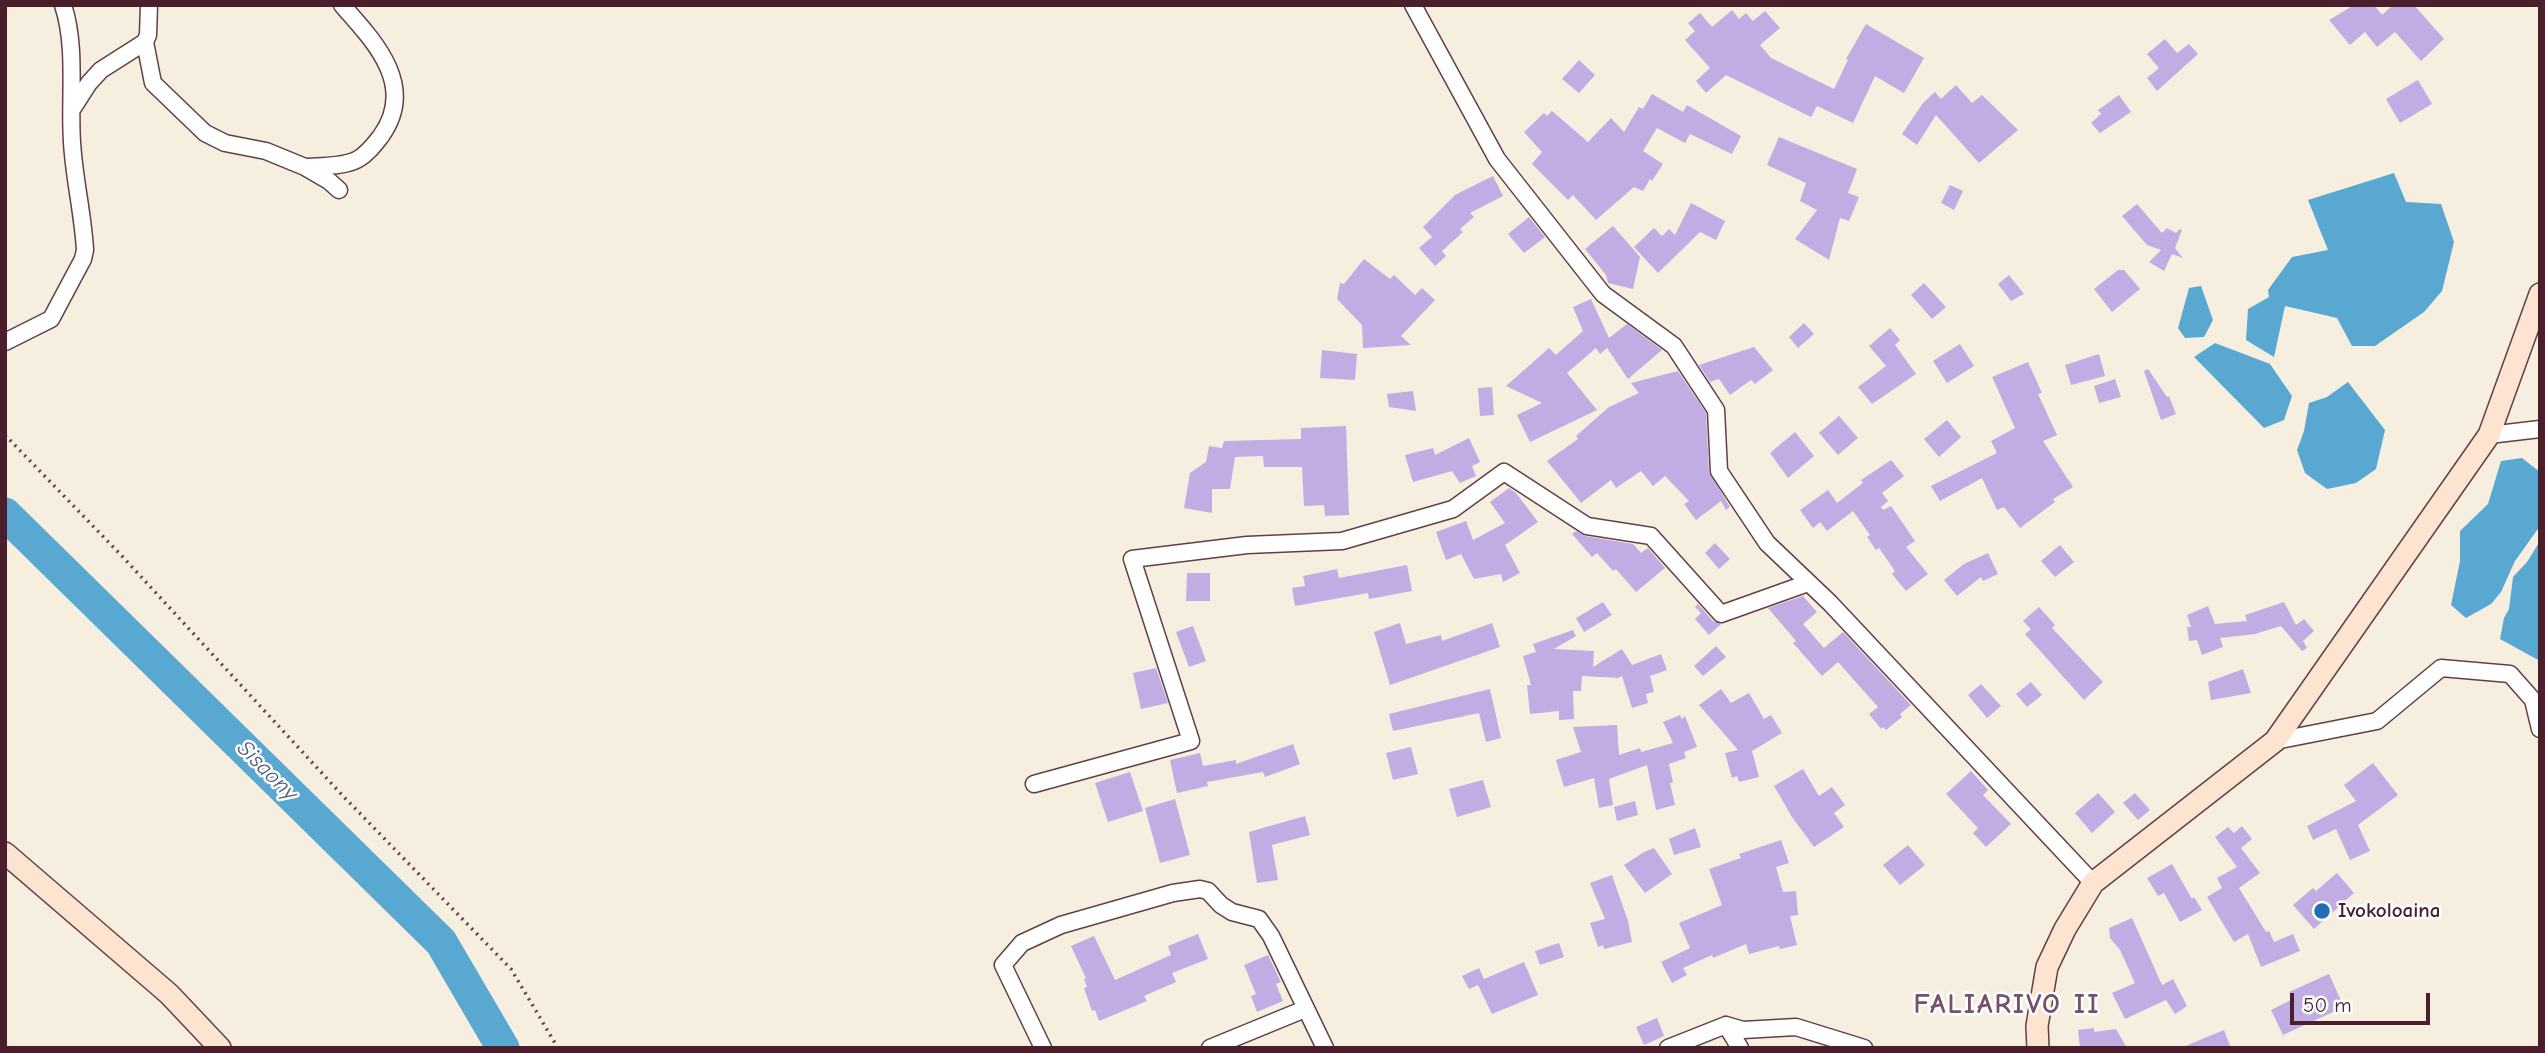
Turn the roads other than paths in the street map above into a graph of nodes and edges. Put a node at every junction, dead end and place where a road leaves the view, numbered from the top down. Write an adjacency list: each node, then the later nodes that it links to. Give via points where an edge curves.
1 (63, 5): 6 (street)
2 (149, 5): 5 (street)
3 (342, 5): 7 (street, via 374,41 394,81 393,116 357,161)
4 (1413, 5): 13 (street, via 1497,159 1603,294 1674,346 1716,411 1719,471 1768,543)
5 (145, 42): 6 (street, via 101,70); 7 (street, via 153,83 205,134)
6 (72, 110): 10 (street, via 83,259 51,319)
7 (305, 167): 8 (street)
8 (339, 190)
9 (2540, 294): 12 (street)
10 (5, 342)
11 (2540, 429): 12 (street)
12 (2489, 435): 15 (street)
13 (1808, 583): 16 (street, via 1721,614 1651,536 1587,526 1504,472 1453,509 1342,541 1247,545 1132,559 1191,741); 18 (street)
14 (2540, 729): 15 (street, via 2533,700 2510,674 2441,668 2377,721)
15 (2275, 741): 18 (street)
16 (1034, 784)
17 (5, 853): 21 (street, via 169,994)
18 (2093, 883): 28 (street, via 2047,967)
19 (1304, 1009): 22 (street, via 1259,919 1232,912 1208,891 1173,893 1061,925 1022,943 1003,965); 23 (street); 24 (street)
20 (1726, 1026): 25 (street); 26 (street); 27 (street, via 1743,1030 1796,1027)
21 (220, 1048)
22 (1043, 1048)
23 (1210, 1048)
24 (1325, 1048)
25 (1668, 1048)
26 (1740, 1048)
27 (1864, 1048)
28 (2038, 1048)

